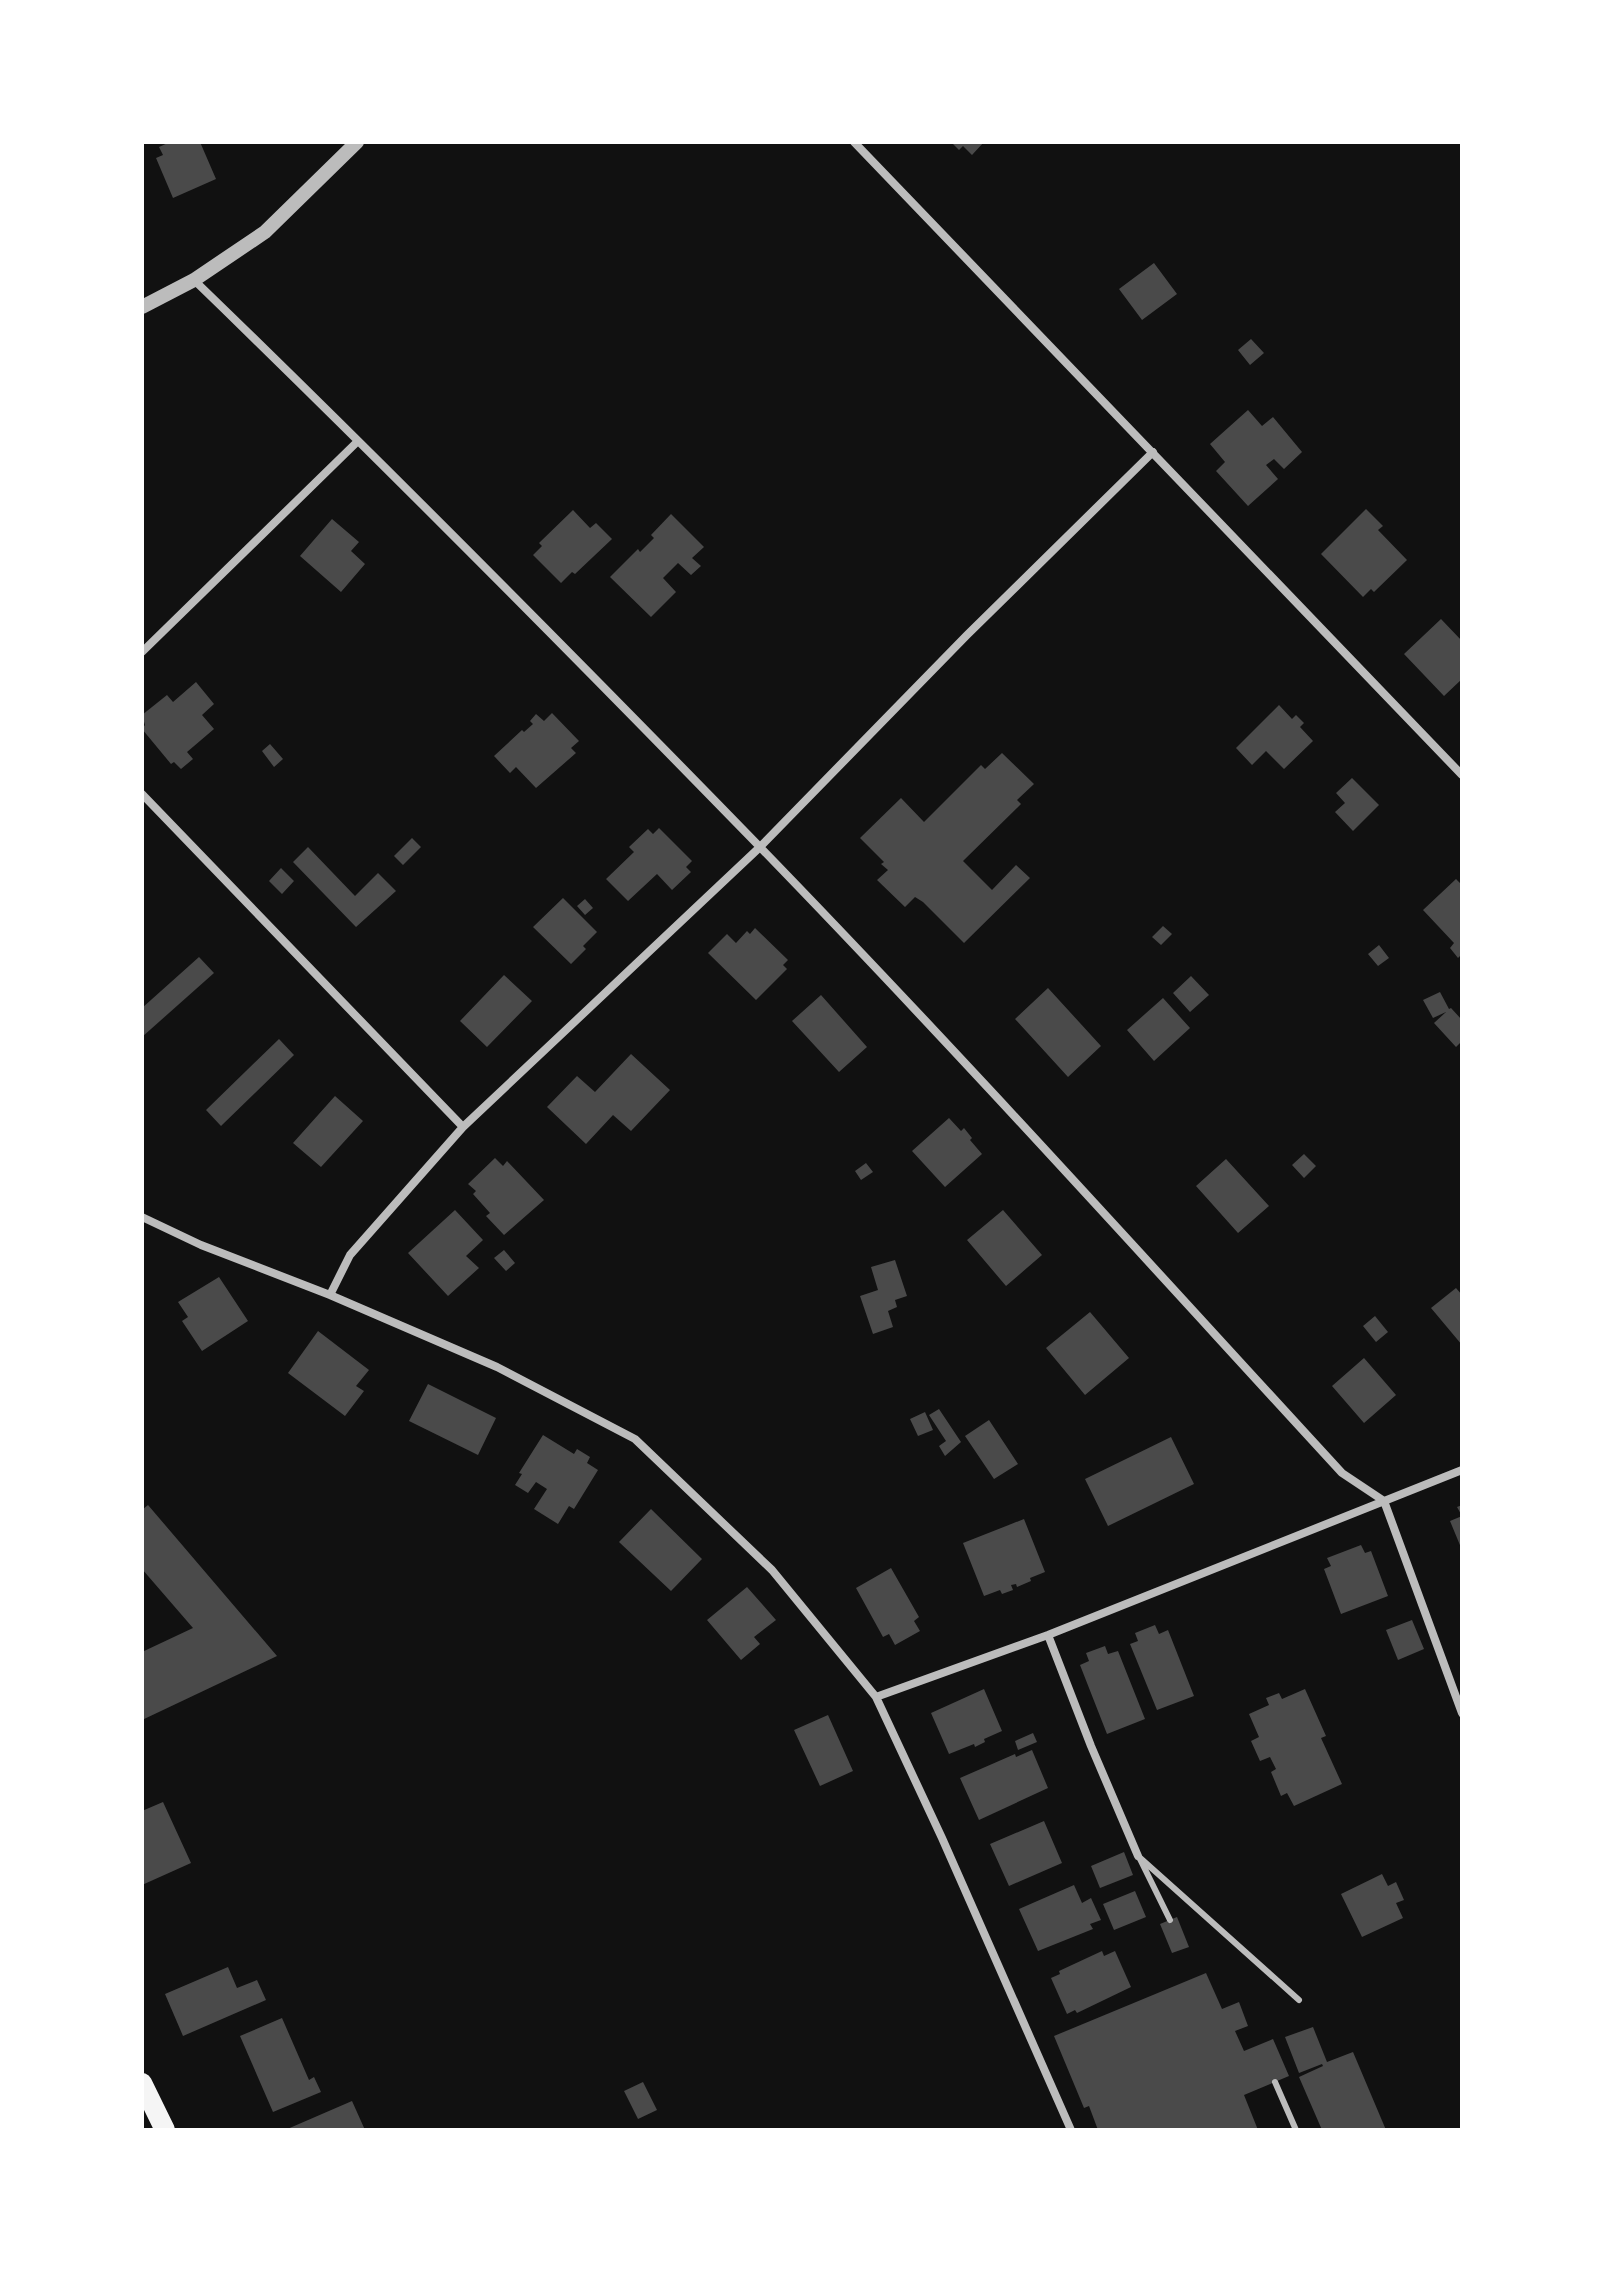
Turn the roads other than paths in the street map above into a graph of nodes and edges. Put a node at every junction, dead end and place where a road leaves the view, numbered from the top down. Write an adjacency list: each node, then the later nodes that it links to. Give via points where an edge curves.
1 (357, 142): 3 (street, via 265,232)
2 (854, 142): 6 (street)
3 (194, 280): 4 (street); 5 (street)
4 (142, 307)
5 (358, 441): 7 (street); 10 (street)
6 (1153, 452): 8 (street); 10 (street)
7 (142, 652)
8 (1462, 775)
9 (142, 794): 11 (street)
10 (760, 847): 11 (street); 15 (street, via 1342,1473)
11 (463, 1127): 13 (street, via 350,1255)
12 (142, 1217): 13 (street)
13 (330, 1295): 17 (street, via 497,1367 635,1439 772,1570)
14 (1462, 1470): 15 (street)
15 (1384, 1501): 16 (street); 18 (street)
16 (1048, 1635): 17 (street); 19 (street)
17 (876, 1697): 25 (street)
18 (1462, 1713)
19 (1138, 1856): 20 (lane); 21 (lane)
20 (1170, 1920)
21 (1299, 2000)
22 (1275, 2082): 26 (lane)
23 (142, 2083): 24 (main road)
24 (165, 2130)
25 (1071, 2130)
26 (1296, 2130)

